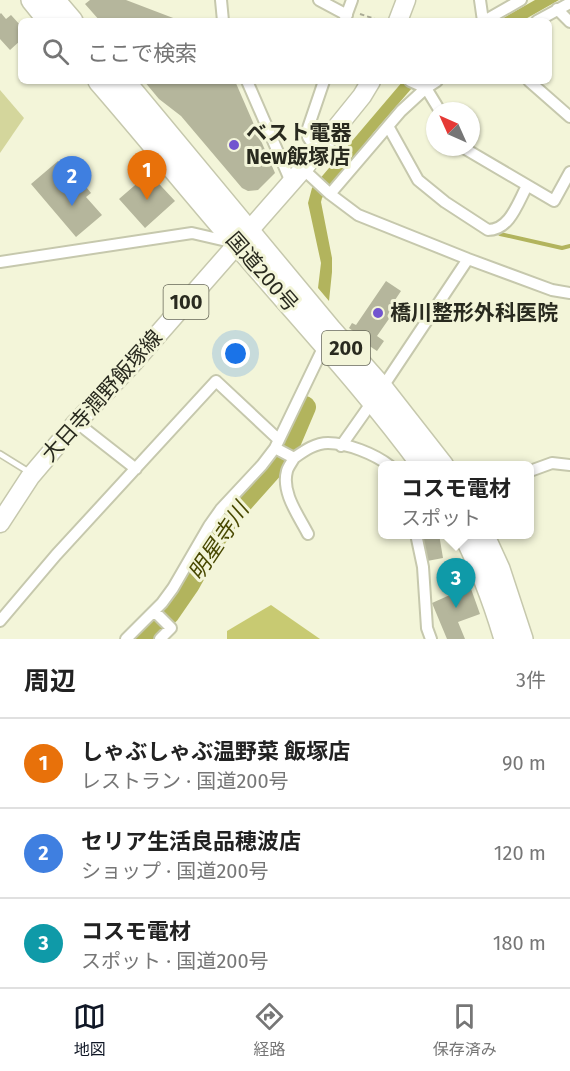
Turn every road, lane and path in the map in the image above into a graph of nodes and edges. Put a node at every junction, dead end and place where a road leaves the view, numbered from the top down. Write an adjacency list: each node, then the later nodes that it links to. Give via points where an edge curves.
1 (32, 0): 11 (highway)
2 (54, 0): 12 (highway)
3 (221, 0): 13 (street)
4 (320, 0): 10 (street)
5 (406, 0): 15 (main road)
6 (480, 0): 16 (street)
7 (521, 0): 17 (street)
8 (570, 3): 9 (street)
9 (557, 9): 18 (street); 19 (street)
10 (348, 11): 14 (path)
11 (47, 18)
12 (69, 18)
13 (223, 18)
14 (371, 18)
15 (399, 18)
16 (483, 18)
17 (489, 18)
18 (542, 18)
19 (570, 22)
20 (102, 84): 36 (highway, 国道200号 / 200)
21 (126, 84): 36 (highway, 国道200号 / 200)
22 (249, 84): 33 (street)
23 (323, 84): 30 (street, via 307,131)
24 (369, 84): 30 (main road, 大日寺潤野飯塚線 / 100)
25 (532, 84): 28 (street)
26 (418, 85): 27 (street); 29 (street)
27 (432, 102)
28 (570, 117)
29 (388, 126): 34 (street, via 418,180 488,230 501,228); 35 (street)
30 (318, 152): 33 (main road, 大日寺潤野飯塚線 / 100)
31 (477, 156): 34 (street)
32 (570, 172): 34 (street, via 554,201)
33 (302, 177): 35 (street); 36 (main road, 大日寺潤野飯塚線 / 100)
34 (527, 186)
35 (329, 193): 37 (street, via 358,215)
36 (243, 237): 38 (street, via 192,232); 40 (highway, 国道200号 / 200); 42 (main road, 大日寺潤野飯塚線 / 100)
37 (468, 259): 39 (street); 41 (street)
38 (0, 262)
39 (570, 293)
40 (328, 337): 41 (highway, 国道200号 / 200); 44 (street)
41 (377, 395): 43 (street); 47 (highway, 国道200号 / 200); 48 (highway, 国道200号 / 200)
42 (76, 422): 50 (street); 52 (main road, 大日寺潤野飯塚線 / 100)
43 (342, 446): 44 (street, via 327,443); 46 (street)
44 (283, 451): 50 (street, via 216,381); 54 (street, via 294,509); 58 (street, via 262,465 221,509)
45 (0, 454): 52 (lane)
46 (383, 461)
47 (420, 461)
48 (439, 461)
49 (570, 465): 51 (street, via 552,463)
50 (136, 469): 59 (street)
51 (534, 470)
52 (32, 474): 53 (main road, 大日寺潤野飯塚線 / 100)
53 (0, 522)
54 (308, 534)
55 (417, 539): 63 (street)
56 (467, 539): 64 (highway)
57 (485, 539): 65 (highway)
58 (155, 613): 60 (street); 61 (street)
59 (0, 621)
60 (170, 631): 62 (street)
61 (126, 639)
62 (160, 639)
63 (431, 639)
64 (505, 639)
65 (522, 639)

